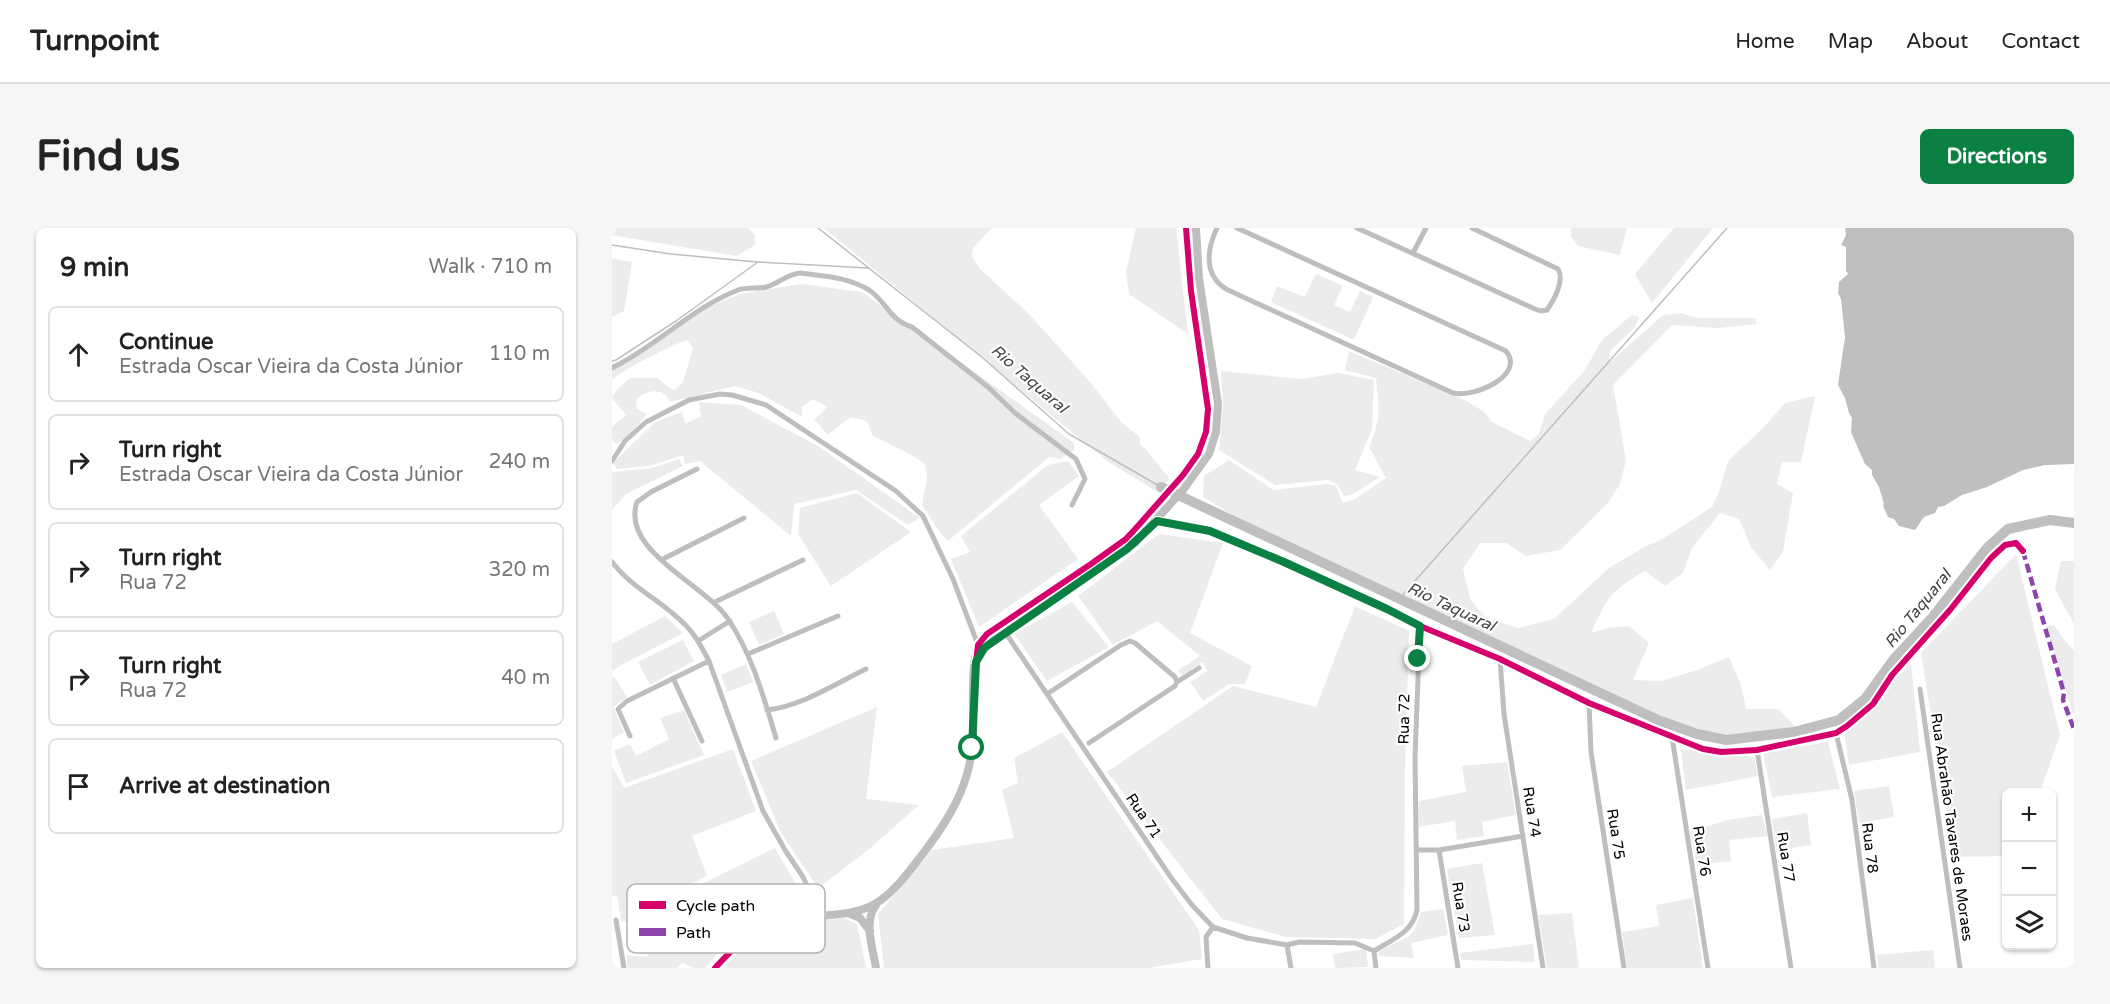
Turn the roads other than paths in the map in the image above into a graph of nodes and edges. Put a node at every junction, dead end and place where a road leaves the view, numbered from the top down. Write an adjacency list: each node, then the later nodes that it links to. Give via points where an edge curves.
1 (1186, 228): 25 (main road, via 1207,399 1207,425 1198,454 1120,543 987,634)
2 (1196, 228): 14 (main road, via 1218,418 1209,454)
3 (1217, 228): 4 (street, via 1210,251 1210,269 1219,285 1228,291 1454,393 1466,394 1496,383 1511,364 1506,351)
4 (1237, 228)
5 (1357, 228): 8 (street)
6 (1426, 228): 8 (street)
7 (1472, 228): 8 (street, via 1558,269 1561,281 1547,310 1535,309)
8 (1413, 253)
9 (612, 368): 12 (street, via 694,313 740,289 767,287 800,273 851,281 870,291 900,323 912,327 1076,459 1085,479)
10 (612, 461): 25 (street, via 625,441 646,422 689,400 732,395 766,405 896,491 923,516)
11 (697, 470): 16 (street, via 638,502 634,517 637,529)
12 (1072, 505)
13 (744, 518): 16 (street)
14 (1157, 521): 22 (street, via 1210,531); 23 (main road, via 1127,549)
15 (2023, 551): 38 (street, via 2016,543 2010,543 1991,558 1892,675 1873,704)
16 (661, 560): 19 (street)
17 (803, 560): 19 (street)
18 (612, 562): 24 (street)
19 (715, 602): 21 (street)
20 (838, 616): 26 (street)
21 (730, 621): 24 (street); 26 (street)
22 (1420, 626): 27 (street); 46 (street, Rua 72)
23 (1005, 632): 29 (main road, via 985,646); 35 (street, Rua 71)
24 (698, 641): 28 (street)
25 (978, 645): 29 (main road)
26 (748, 654): 37 (street)
27 (1500, 660): 36 (street); 45 (street, Rua 74, via 1504,714)
28 (709, 661): 32 (street); 48 (street, via 763,811)
29 (976, 662): 49 (main road, via 972,748 958,802 926,850)
30 (1199, 668): 33 (street)
31 (866, 669): 37 (street, via 806,699)
32 (673, 678): 39 (street, via 618,709); 42 (street)
33 (1177, 682): 35 (street, via 1130,641); 43 (street)
34 (1920, 688): 70 (street, Rua Abrahão Tavares de Moraes)
35 (1047, 694): 53 (street, Rua 71, via 1172,879)
36 (1589, 703): 40 (street); 66 (street, Rua 75, via 1591,752)
37 (767, 710): 41 (street)
38 (1836, 733): 44 (street); 69 (street, Rua 78, via 1852,800)
39 (630, 736)
40 (1672, 737): 44 (street, via 1721,752); 67 (street, Rua 76)
41 (776, 738)
42 (702, 741)
43 (1089, 743)
44 (1757, 750): 68 (street, Rua 77)
45 (1523, 836): 47 (street); 65 (street, Rua 74)
46 (1416, 850): 47 (street); 56 (street, Rua 72, via 1415,918 1407,931)
47 (1439, 850): 64 (street, Rua 73)
48 (806, 884)
49 (879, 902): 50 (main road); 54 (main road, via 870,915)
50 (846, 913): 51 (main road); 54 (main road, via 860,918)
51 (825, 915)
52 (616, 920): 58 (street)
53 (1213, 927): 55 (street, Rua 71); 61 (street, via 1206,937)
54 (870, 931): 60 (main road)
55 (1287, 945): 56 (street, Rua 71, via 1355,943); 62 (street)
56 (1374, 951): 63 (street)
57 (730, 953): 59 (main road)
58 (624, 968)
59 (715, 968)
60 (876, 968)
61 (1208, 968)
62 (1291, 968)
63 (1376, 968)
64 (1458, 968)
65 (1543, 968)
66 (1624, 968)
67 (1708, 968)
68 (1791, 968)
69 (1874, 968)
70 (1960, 968)

